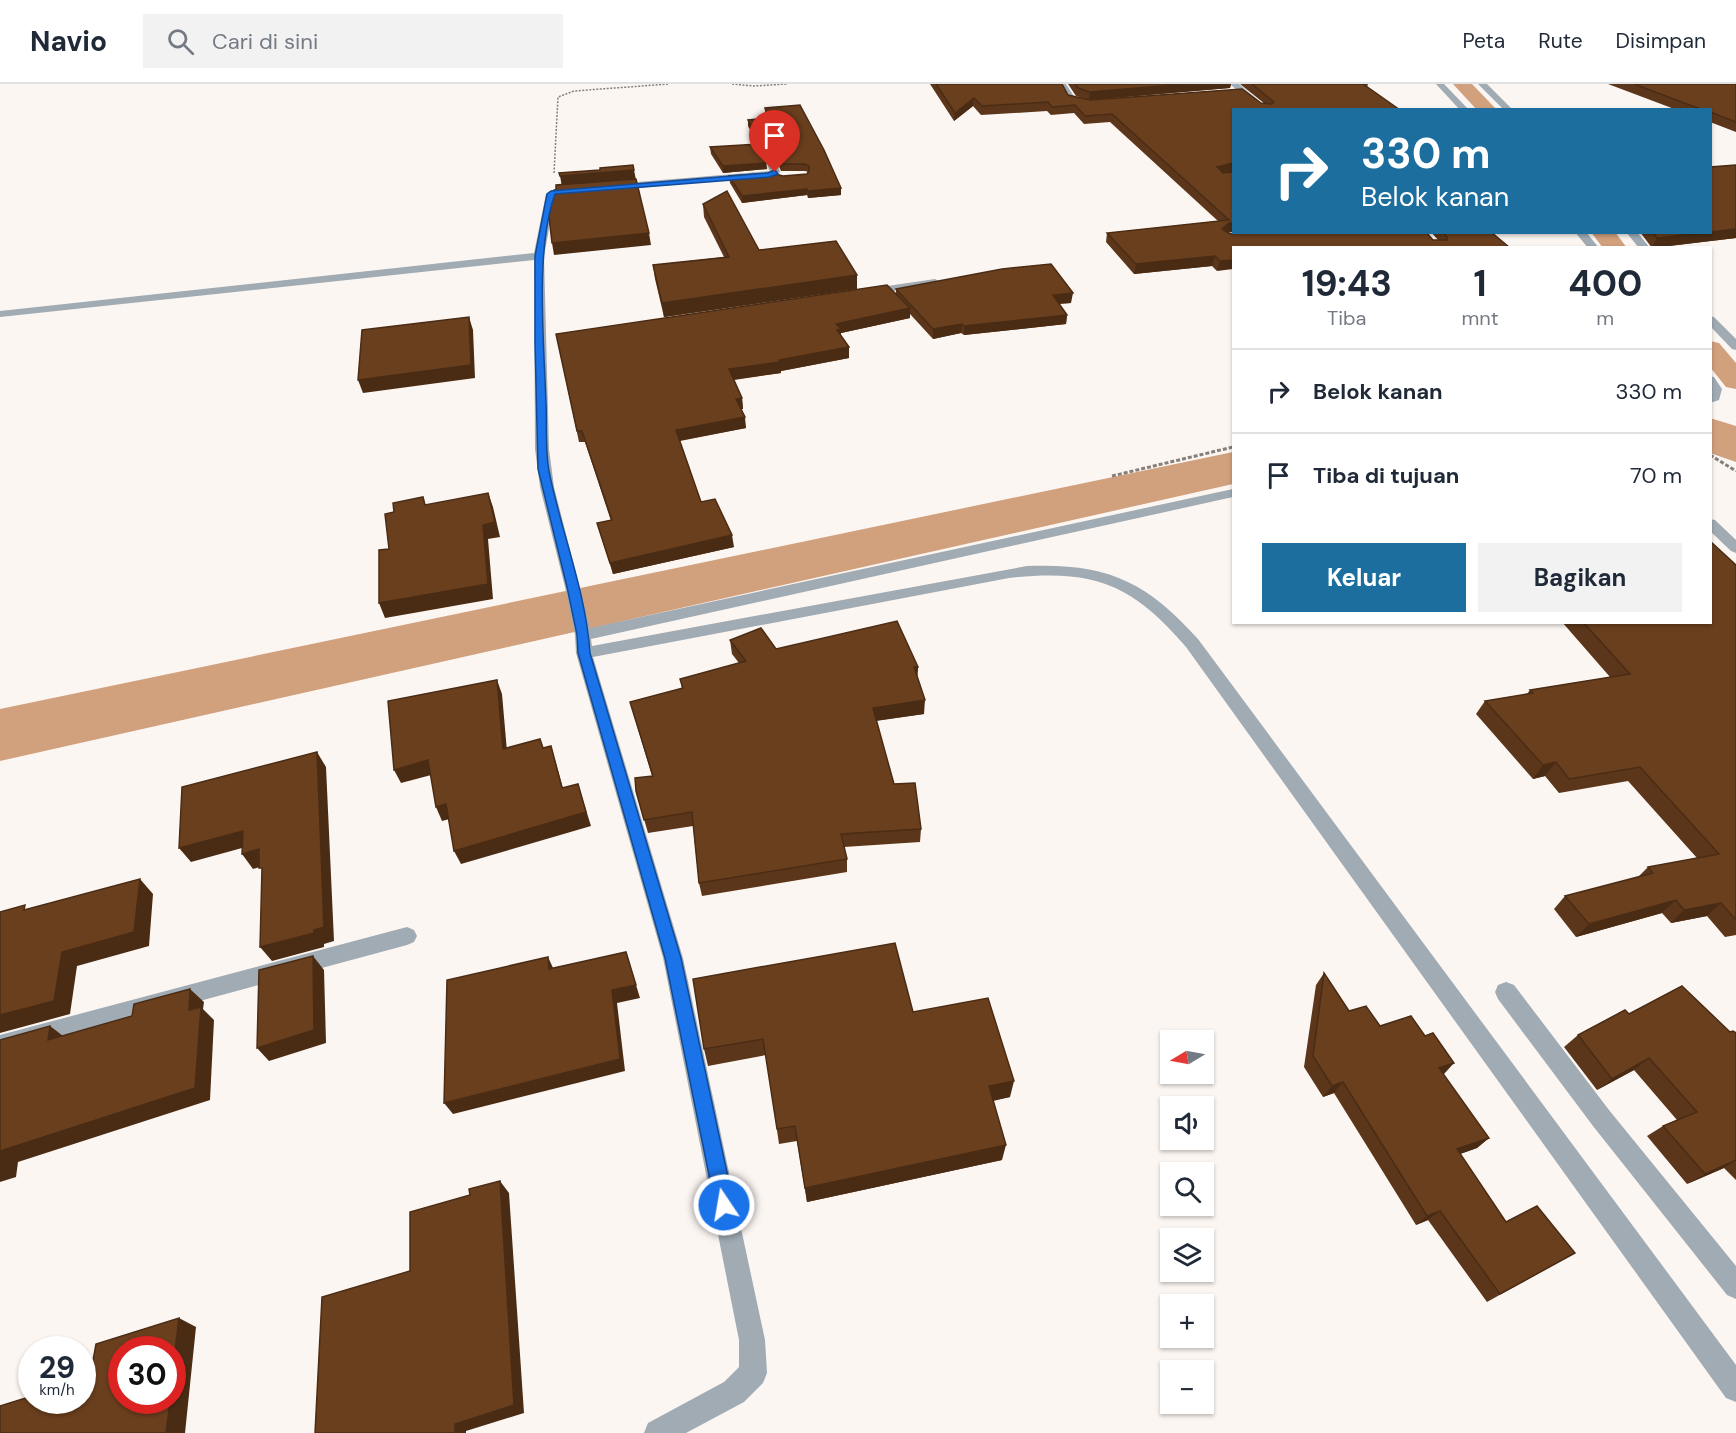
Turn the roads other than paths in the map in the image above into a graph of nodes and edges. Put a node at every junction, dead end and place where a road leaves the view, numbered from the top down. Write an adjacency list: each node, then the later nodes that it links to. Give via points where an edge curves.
1 (1062, 84): 5 (street, via 1077,103)
2 (1440, 84): 7 (street)
3 (1482, 84): 8 (street)
4 (1233, 88): 6 (street)
5 (1099, 104)
6 (1263, 108)
7 (1463, 108)
8 (1507, 108)
9 (763, 144): 10 (street, via 778,175)
10 (605, 188)
11 (581, 189): 16 (street, via 551,194)
12 (1582, 234): 14 (street)
13 (1634, 234): 15 (street)
14 (1592, 246)
15 (1643, 246)
16 (539, 256): 19 (street); 27 (street, via 545,341 543,469)
17 (944, 281): 18 (street)
18 (853, 294)
19 (0, 314)
20 (1712, 321): 21 (street)
21 (1736, 346)
22 (1712, 383): 23 (street, via 1716,389)
23 (1712, 398)
24 (1232, 493): 27 (street)
25 (1712, 525): 26 (street)
26 (1736, 548)
27 (582, 636): 32 (street, via 1037,569 1097,576 1145,596 1192,643); 33 (street, via 673,958 752,1340 753,1373 734,1392)
28 (407, 936): 30 (street)
29 (1506, 992): 31 (street)
30 (0, 1045)
31 (1736, 1286)
32 (1736, 1388)
33 (658, 1433)

